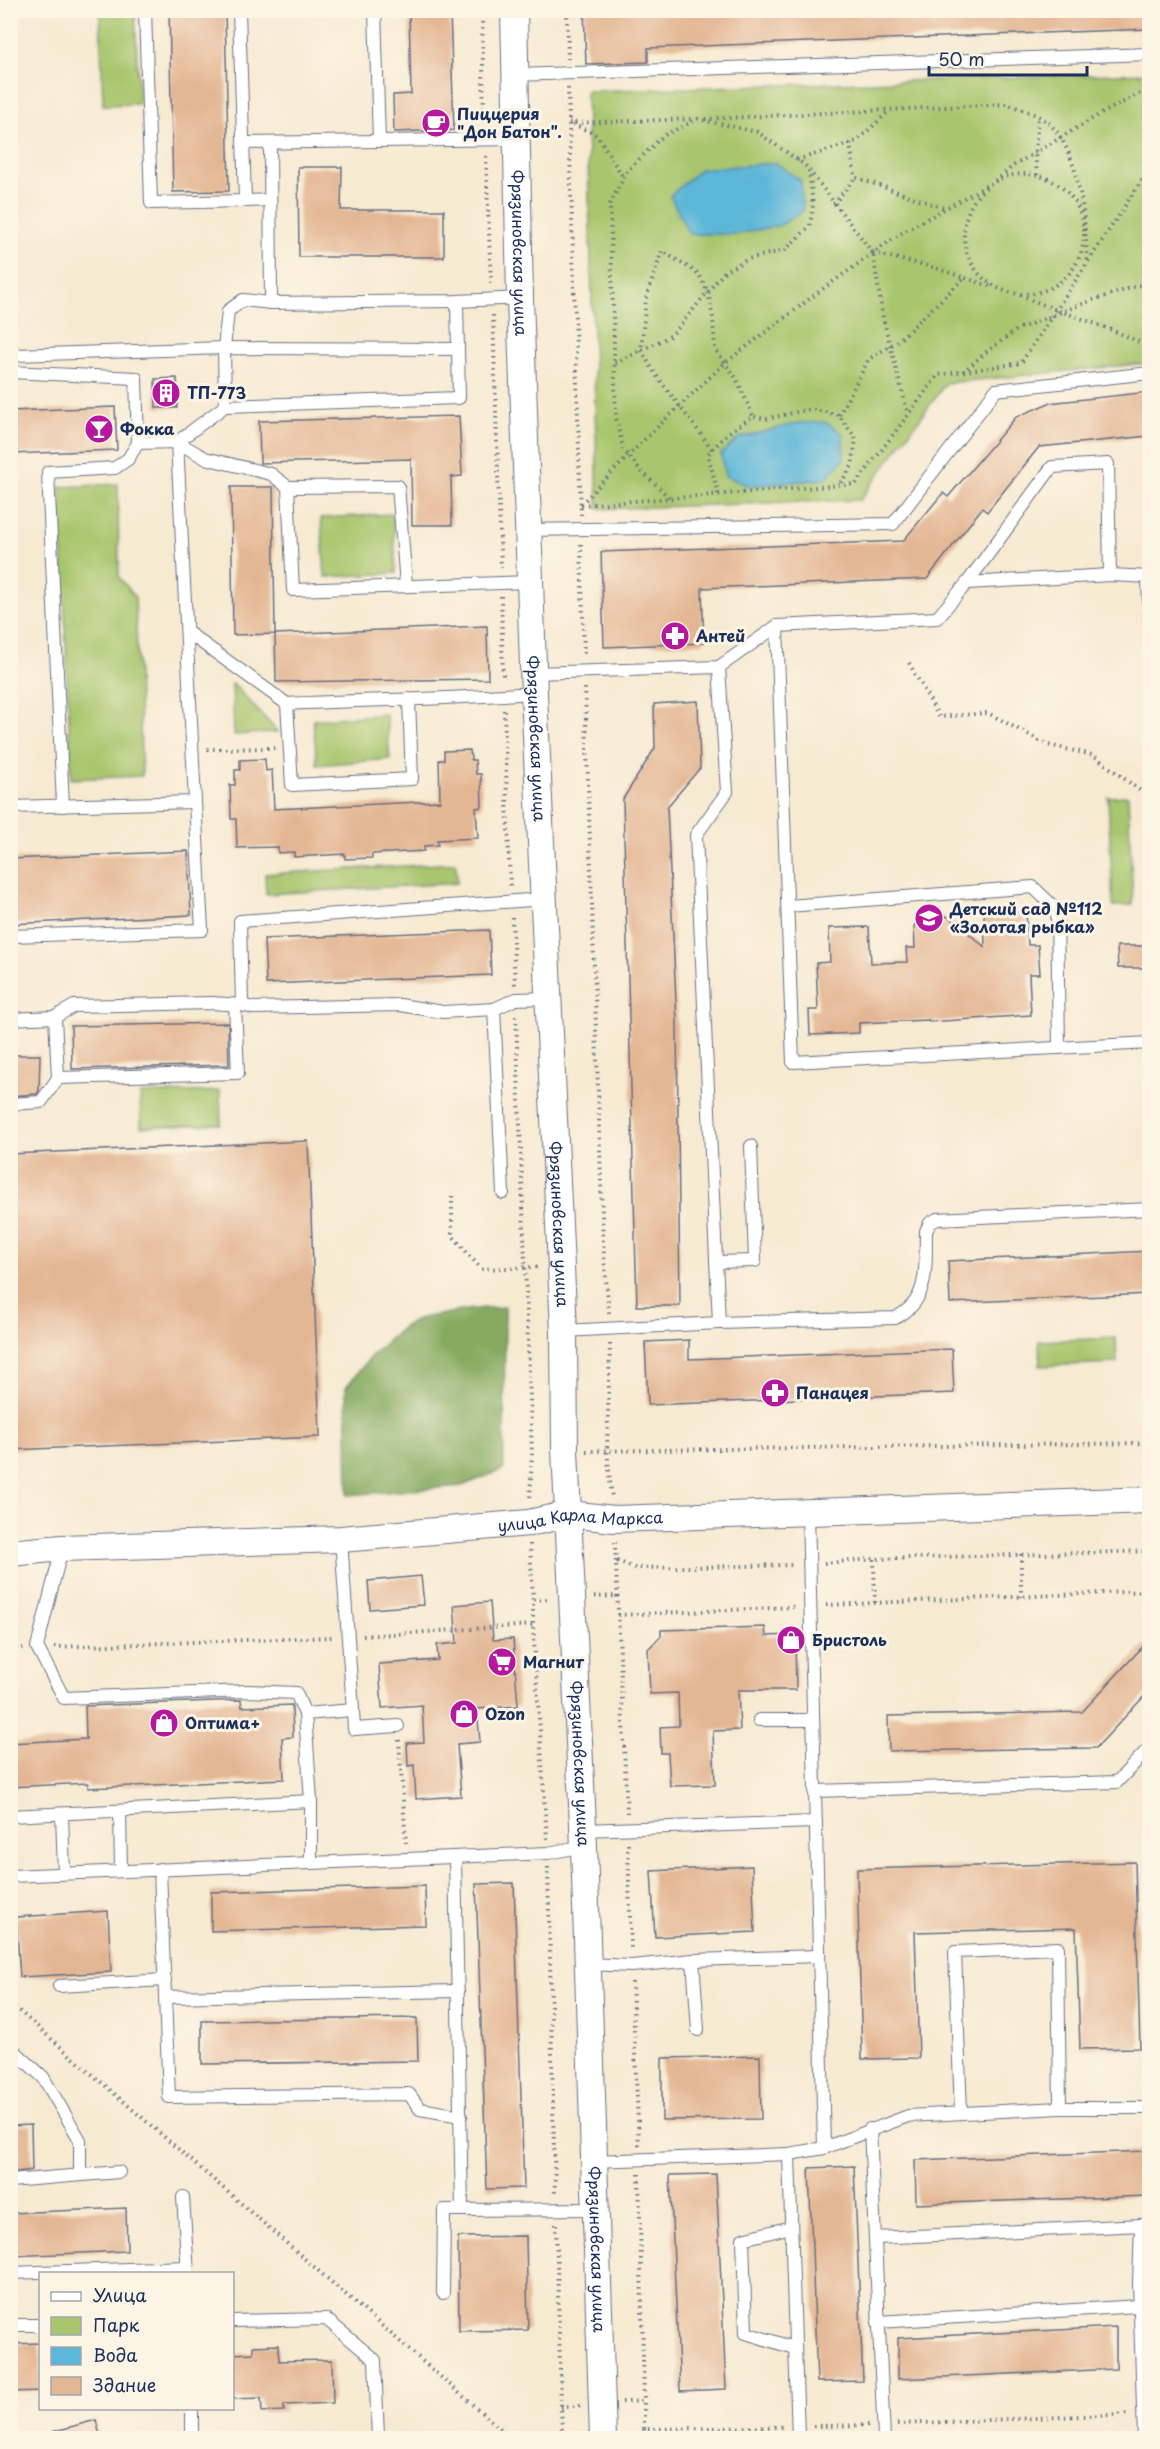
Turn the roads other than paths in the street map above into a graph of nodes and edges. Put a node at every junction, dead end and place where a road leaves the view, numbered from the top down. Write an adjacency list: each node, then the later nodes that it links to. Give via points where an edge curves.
1 (146, 10): 12 (lane, via 151,203)
2 (239, 10): 9 (lane)
3 (375, 10): 8 (lane)
4 (514, 10): 6 (street, Фрязиновская улица)
5 (1149, 54): 6 (lane)
6 (515, 75): 7 (street, Фрязиновская улица)
7 (517, 139): 8 (lane); 13 (street, Фрязиновская улица)
8 (379, 141): 10 (lane)
9 (244, 143): 10 (lane); 12 (lane)
10 (270, 143): 11 (lane)
11 (270, 200): 12 (lane); 15 (lane)
12 (245, 201)
13 (520, 298): 14 (lane); 25 (street, Фрязиновская улица)
14 (457, 301): 15 (lane); 18 (lane)
15 (271, 303): 17 (lane, via 243,300 228,311)
16 (10, 346): 17 (lane, via 16,355)
17 (224, 348): 18 (lane); 21 (lane)
18 (458, 349): 21 (lane, via 459,398)
19 (10, 372): 23 (lane, via 136,378)
20 (1149, 373): 25 (lane, via 996,390 893,524)
21 (225, 406): 22 (lane)
22 (177, 442): 23 (lane); 24 (lane, via 205,458 271,474); 33 (lane)
23 (138, 444): 39 (lane, via 116,468 48,472)
24 (288, 487): 30 (lane, via 398,486); 30 (lane, via 293,590)
25 (528, 530): 28 (street, Фрязиновская улица)
26 (1110, 575): 27 (lane); 29 (lane); 29 (lane, via 1108,464 1052,467)
27 (1149, 578): 32 (lane)
28 (530, 582): 30 (lane); 35 (street, Фрязиновская улица)
29 (967, 583): 31 (lane, via 937,618)
30 (406, 585)
31 (777, 626): 34 (lane); 42 (lane)
32 (1149, 626)
33 (187, 632): 37 (lane); 38 (lane)
34 (719, 667): 35 (lane, via 585,671); 56 (lane, via 727,792 696,835)
35 (534, 683): 36 (lane, via 503,695); 41 (street, Фрязиновская улица)
36 (409, 699): 37 (lane); 37 (lane, via 412,779 292,785)
37 (287, 704)
38 (195, 802): 39 (lane); 43 (lane, via 202,930)
39 (63, 806): 40 (lane)
40 (10, 807)
41 (544, 899): 44 (street, Фрязиновская улица); 45 (lane, via 240,921)
42 (788, 906): 50 (lane, via 1034,887 1057,910); 50 (lane, via 793,1062)
43 (10, 936)
44 (549, 998): 46 (lane, via 516,999); 58 (street, Фрязиновская улица)
45 (238, 1005): 46 (lane, via 400,1005 443,1012); 47 (lane, via 74,1006); 51 (lane, via 238,1073)
46 (494, 1009): 54 (lane)
47 (55, 1017): 48 (lane); 51 (lane)
48 (10, 1019)
49 (1149, 1043): 50 (lane)
50 (1059, 1048)
51 (58, 1078): 52 (lane, via 41,1102)
52 (10, 1104)
53 (750, 1146): 56 (lane, via 754,1261)
54 (503, 1193)
55 (1149, 1209): 57 (lane, via 937,1219 926,1231 923,1286 908,1312 895,1318)
56 (716, 1262): 57 (lane)
57 (719, 1323): 58 (lane)
58 (564, 1331): 61 (street, Фрязиновская улица)
59 (1149, 1500): 60 (street, улица Карла Маркса)
60 (808, 1513): 61 (street, улица Карла Маркса, via 614,1519); 68 (lane)
61 (569, 1514): 62 (street, улица Карла Маркса, via 529,1523); 77 (street, Фрязиновская улица)
62 (341, 1539): 63 (street, улица Карла Маркса); 65 (lane)
63 (62, 1548): 64 (street, улица Карла Маркса); 66 (lane, via 37,1647 64,1698 248,1691 296,1693)
64 (10, 1553)
65 (353, 1710): 66 (lane); 69 (lane, via 354,1729)
66 (305, 1713): 72 (lane)
67 (759, 1720): 68 (lane)
68 (813, 1720): 71 (lane)
69 (398, 1726)
70 (1149, 1747): 71 (lane, via 1117,1782)
71 (815, 1791): 76 (lane)
72 (311, 1801): 73 (lane); 79 (lane)
73 (120, 1811): 74 (lane); 81 (lane)
74 (62, 1814): 75 (lane); 82 (lane)
75 (10, 1816)
76 (816, 1822): 77 (lane, via 628,1827); 84 (lane)
77 (583, 1838): 78 (lane, via 548,1853); 86 (street, Фрязиновская улица)
78 (455, 1857): 79 (lane); 89 (lane)
79 (311, 1863): 80 (lane)
80 (160, 1869): 81 (lane); 87 (lane)
81 (121, 1870): 82 (lane)
82 (64, 1872): 83 (lane)
83 (10, 1876)
84 (819, 1956): 85 (lane); 98 (lane)
85 (693, 1960): 86 (lane, via 632,1966); 91 (lane)
86 (587, 1964): 100 (street, Фрязиновская улица)
87 (165, 1980): 88 (lane); 90 (lane)
88 (58, 1986)
89 (458, 1991): 90 (lane); 96 (lane)
90 (165, 1997): 96 (lane, via 169,2097 409,2094 420,2109)
91 (698, 2030)
92 (10, 2047): 102 (lane, via 42,2077 80,2140)
93 (1060, 2108): 94 (lane); 95 (lane); 95 (lane, via 1058,1948 955,1952)
94 (1149, 2108)
95 (961, 2113): 97 (lane, via 908,2116)
96 (461, 2116): 106 (lane)
97 (870, 2129): 98 (lane); 109 (lane)
98 (824, 2148): 99 (lane)
99 (789, 2154): 100 (lane); 108 (lane)
100 (593, 2161): 105 (street, Фрязиновская улица)
101 (119, 2172): 102 (lane)
102 (80, 2175): 103 (lane)
103 (10, 2181)
104 (183, 2197): 110 (lane)
105 (595, 2209): 106 (lane); 126 (street, Фрязиновская улица)
106 (462, 2210): 115 (lane, via 444,2210)
107 (1145, 2223): 109 (lane); 114 (lane)
108 (791, 2227): 121 (lane); 121 (lane, via 743,2240 746,2333)
109 (875, 2238): 118 (lane)
110 (188, 2270): 111 (lane)
111 (69, 2272)
112 (10, 2273): 113 (lane)
113 (39, 2273)
114 (1144, 2284): 116 (lane)
115 (443, 2294)
116 (1139, 2306): 118 (lane); 128 (lane)
117 (234, 2321): 125 (lane, via 326,2319 375,2360)
118 (878, 2322): 127 (lane)
119 (10, 2325): 120 (lane)
120 (39, 2325)
121 (794, 2348): 123 (lane)
122 (192, 2410): 124 (lane)
123 (797, 2433)
124 (192, 2439)
125 (378, 2439)
126 (603, 2439)
127 (884, 2439)
128 (1144, 2439)

